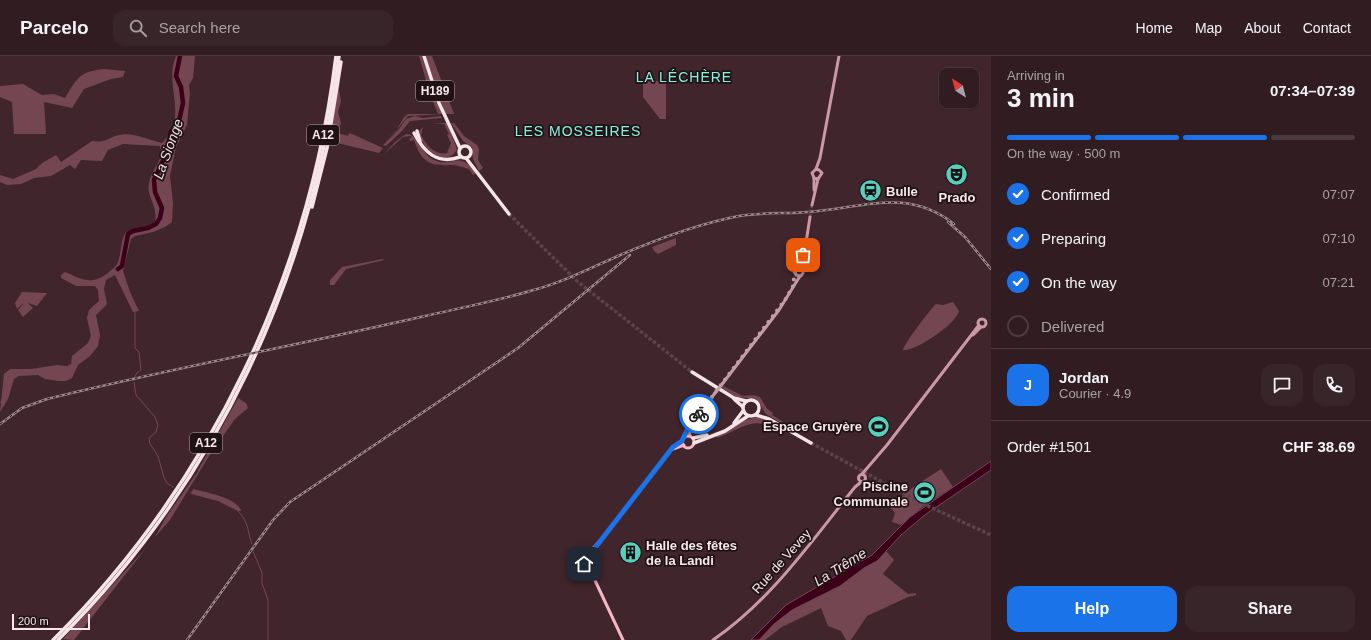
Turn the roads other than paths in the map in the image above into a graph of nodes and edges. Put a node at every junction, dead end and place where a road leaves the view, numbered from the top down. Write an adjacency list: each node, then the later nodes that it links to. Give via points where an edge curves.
1 (336, 56): 47 (highway, A12, via 321,146 305,213 283,281 247,366 208,440 166,505 115,573)
2 (340, 56): 48 (highway, A12, via 327,148 300,249 241,387 192,472 161,519 126,564)
3 (424, 56): 6 (highway, H189, via 439,103)
4 (839, 56): 11 (street)
5 (416, 132): 9 (highway, via 420,142 432,156 441,160)
6 (455, 136): 7 (highway); 8 (highway)
7 (464, 146): 8 (highway); 10 (highway, via 470,148 471,153)
8 (460, 148): 9 (highway)
9 (459, 155): 10 (highway)
10 (468, 157): 14 (highway)
11 (818, 170): 12 (street, via 812,173); 12 (street, via 822,175)
12 (816, 178): 13 (street)
13 (812, 205)
14 (510, 214)
15 (810, 217): 16 (street)
16 (803, 254): 17 (street); 18 (street)
17 (798, 267): 18 (street); 19 (street)
18 (802, 268): 20 (street, via 804,272)
19 (795, 274): 20 (street); 21 (street)
20 (800, 276): 21 (street)
21 (790, 292): 33 (street, bridge)
22 (991, 322): 23 (street)
23 (987, 323): 24 (street, Rue de Vevey, via 985,327); 24 (street, via 982,319 979,321)
24 (980, 326): 41 (street, Rue de Vevey)
25 (692, 372): 26 (highway)
26 (734, 398): 27 (highway); 28 (highway)
27 (746, 401): 28 (highway); 29 (highway, via 755,401)
28 (743, 409): 31 (highway); 35 (highway, via 738,420 725,428)
29 (759, 410): 30 (highway); 32 (highway)
30 (756, 415): 31 (highway); 32 (highway)
31 (748, 416): 37 (highway, via 725,431)
32 (770, 419): 38 (highway)
33 (689, 427): 34 (street); 35 (street)
34 (685, 437): 35 (main road); 36 (main road)
35 (691, 437): 37 (main road)
36 (682, 441): 39 (main road); 40 (main road)
37 (694, 442): 39 (main road, via 690,447)
38 (811, 443)
39 (684, 445): 40 (main road)
40 (671, 450): 43 (main road)
41 (864, 475): 42 (street, Rue de Vevey, via 865,480); 42 (street, Rue de Vevey, via 858,476)
42 (860, 480): 50 (street, Rue de Vevey, via 793,567 762,599)
43 (595, 548): 44 (main road); 45 (main road)
44 (587, 555): 45 (main road); 46 (main road, via 582,559)
45 (591, 557): 46 (main road, via 592,561)
46 (587, 564): 49 (main road)
47 (53, 640)
48 (58, 640)
49 (623, 640)
50 (713, 640)

